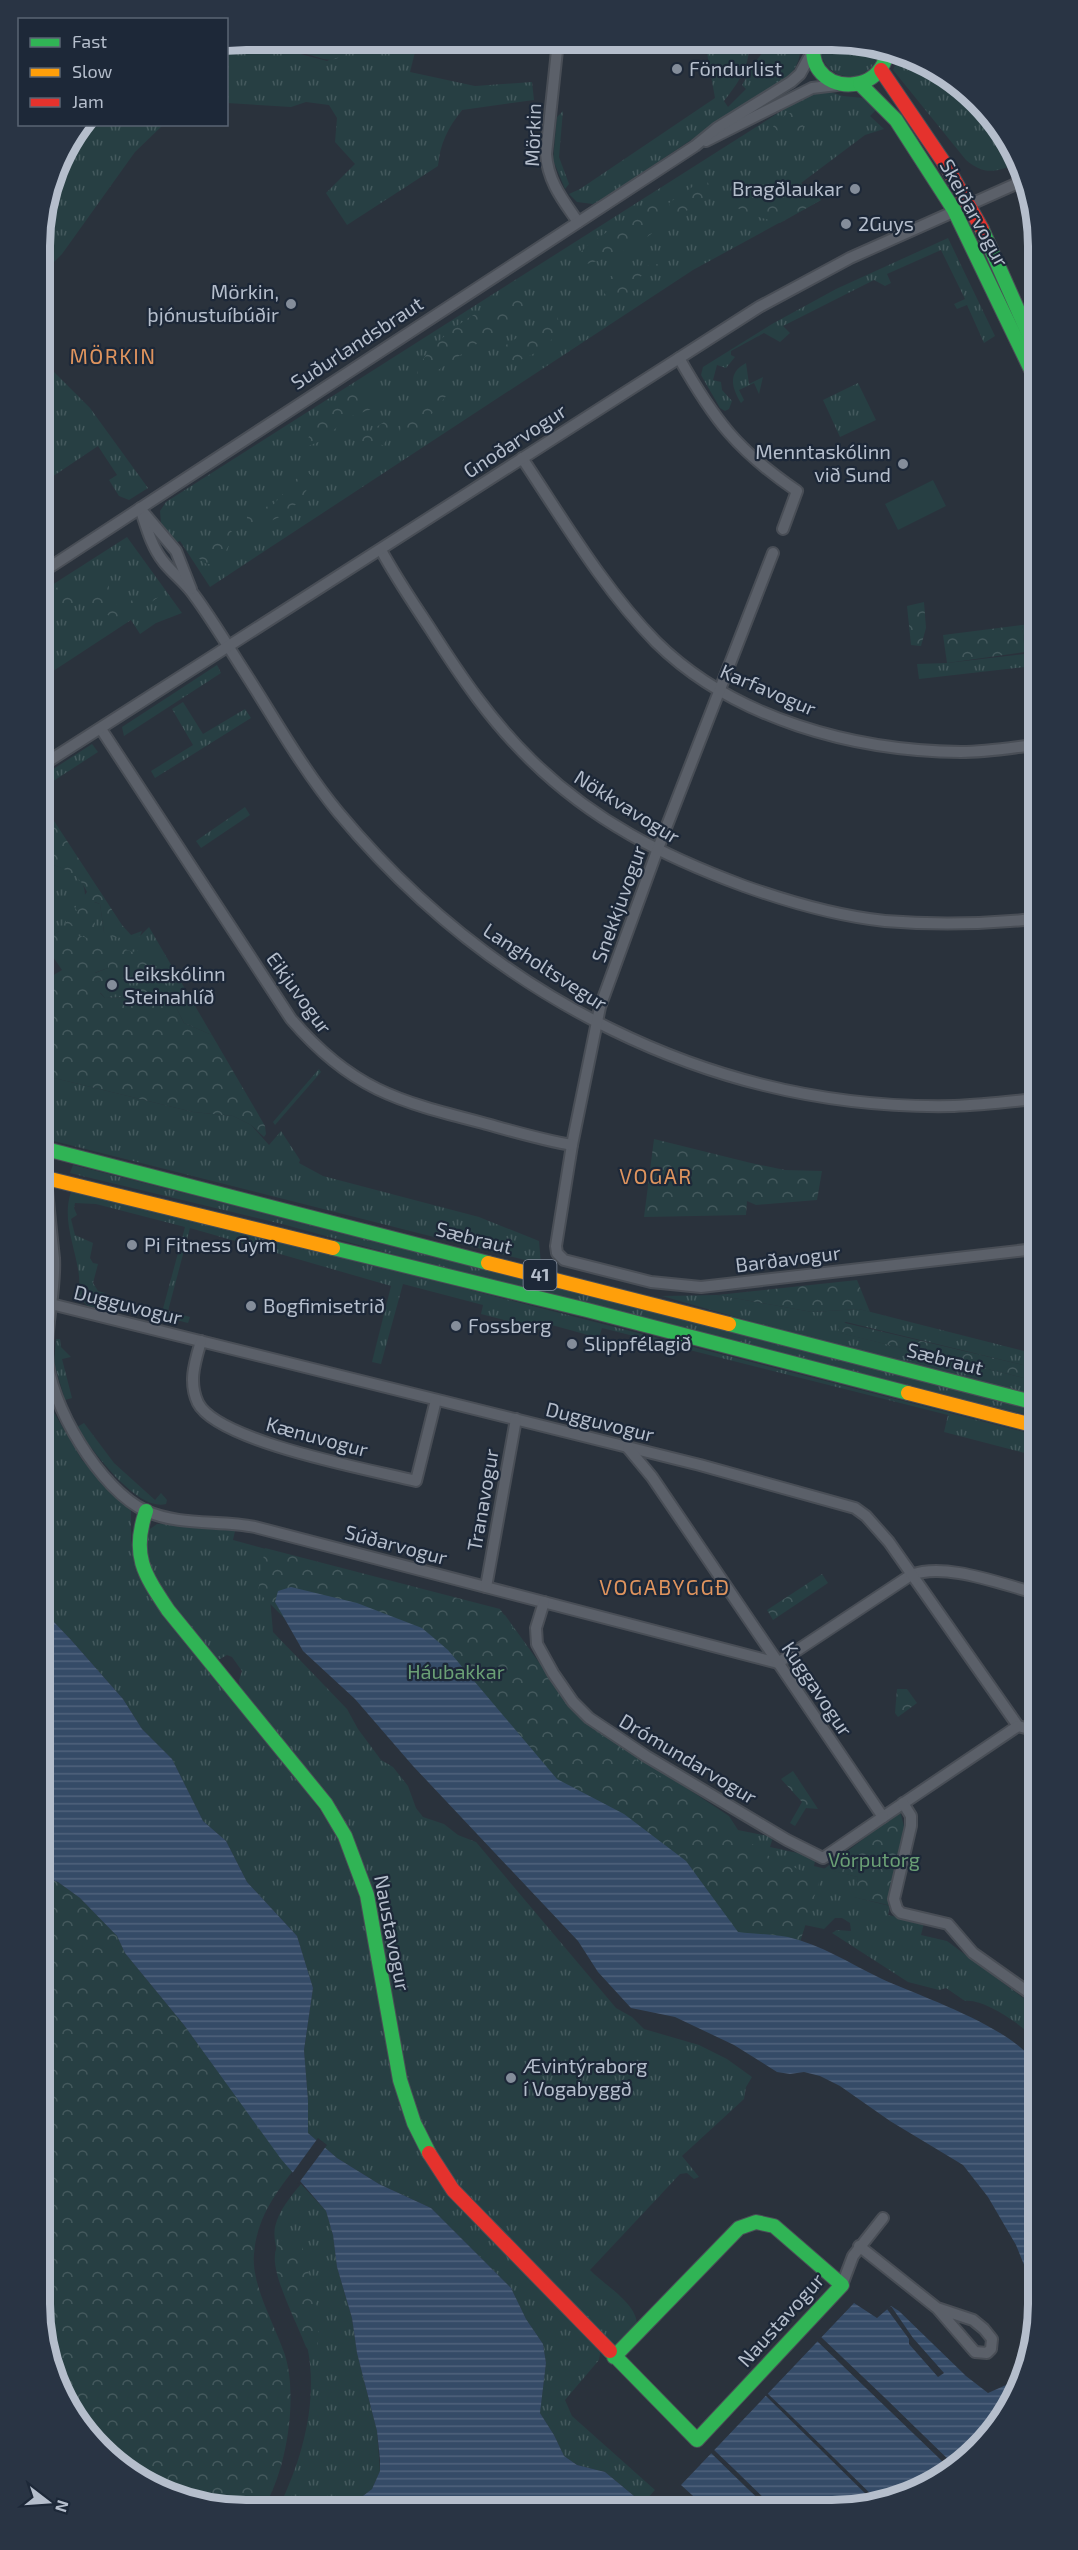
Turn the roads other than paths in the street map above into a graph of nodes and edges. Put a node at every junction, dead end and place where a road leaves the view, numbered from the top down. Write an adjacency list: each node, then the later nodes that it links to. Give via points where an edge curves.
1 (557, 50): 12 (street, Mörkin, via 546,154 552,182)
2 (812, 50): 8 (street, Suðurlandsbraut, via 800,74 791,82)
3 (813, 50): 7 (main road, Suðurlandsbraut, via 823,75)
4 (886, 57): 5 (main road)
5 (881, 70): 6 (main road); 10 (main road, Skeiðarvogur)
6 (860, 84): 7 (main road, Suðurlandsbraut); 11 (main road, Skeiðarvogur, via 896,120)
7 (844, 85): 8 (street, Suðurlandsbraut, via 812,88)
8 (695, 146): 12 (street, Suðurlandsbraut)
9 (1018, 182): 10 (street, Gnoðarvogur)
10 (969, 203): 11 (street, Gnoðarvogur); 13 (main road, Skeiðarvogur)
11 (954, 210): 14 (street, Gnoðarvogur, via 850,258 759,307); 15 (main road, Skeiðarvogur)
12 (578, 222): 17 (street, Suðurlandsbraut)
13 (1028, 334)
14 (679, 358): 16 (street, Gnoðarvogur); 18 (street, via 737,445 797,491)
15 (1028, 363)
16 (522, 458): 19 (street, Gnoðarvogur); 24 (street, Karfavogur, via 620,600 656,641)
17 (140, 508): 21 (street, Suðurlandsbraut); 22 (street, Langholtsvegur, via 176,551); 22 (street, Langholtsvegur, via 159,556)
18 (783, 529)
19 (381, 550): 23 (street, Gnoðarvogur); 28 (street, Nökkvavogur, via 473,695 513,741 569,793)
20 (773, 553): 24 (street, Snekkjuvogur)
21 (50, 566)
22 (192, 592): 23 (street, Langholtsvegur)
23 (228, 648): 25 (street, Gnoðarvogur); 30 (street, Langholtsvegur, via 327,798 411,891 488,955)
24 (718, 691): 26 (street, Karfavogur, via 806,727 855,741 963,752); 28 (street, Snekkjuvogur)
25 (101, 729): 27 (street, Gnoðarvogur); 32 (street, Eikjuvogur, via 291,1019 338,1067 359,1081 415,1106)
26 (1028, 746)
27 (50, 760)
28 (657, 851): 29 (street, Nökkvavogur, via 766,894 828,912 932,924); 30 (street, Snekkjuvogur)
29 (1028, 920)
30 (597, 1023): 31 (street, Langholtsvegur, via 712,1069 790,1090 910,1105 954,1106); 32 (street, Snekkjuvogur)
31 (1028, 1100)
32 (572, 1145): 36 (street, Snekkjuvogur)
33 (50, 1150): 43 (main road, Sæbraut / 41)
34 (50, 1179): 45 (main road, 41, via 598,1313)
35 (50, 1238): 38 (street, Súðarvogur, via 54,1267)
36 (556, 1246): 37 (street, Barðavogur, via 564,1260 651,1282 701,1287)
37 (1028, 1250)
38 (51, 1304): 39 (street, Súðarvogur); 40 (street, Dugguvogur)
39 (50, 1316)
40 (201, 1341): 42 (street, Dugguvogur); 42 (street, Kænuvogur, via 193,1371 193,1390 200,1406 227,1426 283,1448 416,1481)
41 (50, 1386): 47 (street, Súðarvogur, via 78,1443 116,1487)
42 (436, 1400): 44 (street, Dugguvogur)
43 (1028, 1401)
44 (516, 1419): 46 (street, Dugguvogur); 49 (street, Tranavogur)
45 (1028, 1424)
46 (628, 1448): 48 (street, Dugguvogur, via 855,1508 889,1542); 52 (street, Kuggavogur, via 652,1477)
47 (146, 1511): 49 (street, Súðarvogur, via 255,1527); 62 (main road, Naustavogur, via 137,1551 152,1586 326,1804 353,1853 367,1895 398,2070 424,2147 453,2190)
48 (911, 1575): 50 (street, via 925,1570 948,1571); 52 (street); 53 (street, Dugguvogur)
49 (486, 1587): 51 (street, Súðarvogur)
50 (1028, 1591)
51 (544, 1602): 52 (street, Súðarvogur); 56 (street, Drómundarvogur, via 536,1637 553,1673 589,1718 646,1756 823,1858)
52 (778, 1663): 56 (street, Kuggavogur)
53 (1018, 1726): 54 (street); 55 (street)
54 (1028, 1729)
55 (903, 1803): 56 (street); 57 (street, via 911,1826 894,1899 897,1909 948,1924 973,1953)
56 (883, 1817)
57 (1028, 1992)
58 (883, 2218): 59 (street)
59 (859, 2246): 60 (street); 61 (street)
60 (842, 2285): 62 (main road, Naustavogur, via 774,2226 756,2222 739,2228); 62 (main road, Naustavogur, via 697,2440)
61 (937, 2308): 61 (street, via 975,2352 987,2353 992,2349 992,2339 979,2324)
62 (614, 2357)

